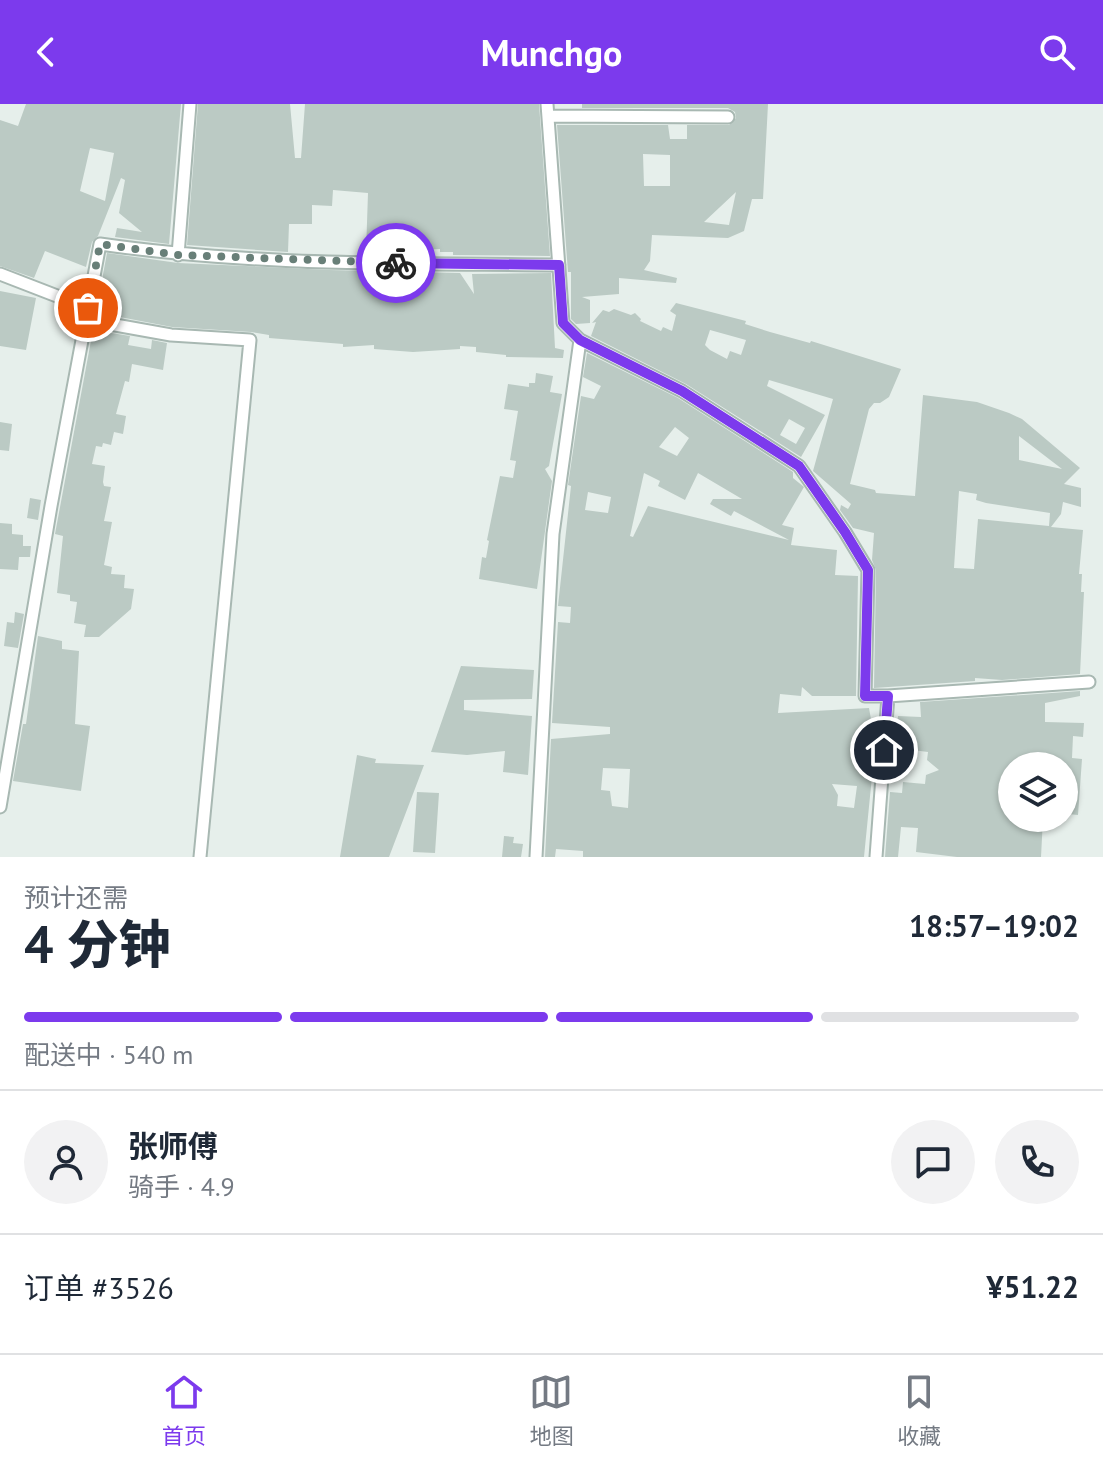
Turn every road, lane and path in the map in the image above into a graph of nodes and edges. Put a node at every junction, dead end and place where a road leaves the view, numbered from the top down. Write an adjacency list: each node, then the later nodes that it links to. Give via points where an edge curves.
1 (190, 104): 4 (street)
2 (548, 110): 3 (street); 5 (street)
3 (728, 117)
4 (178, 255): 5 (street); 7 (street, via 100,244)
5 (559, 265): 8 (street, via 563,323)
6 (0, 274): 7 (street)
7 (88, 308): 11 (street); 12 (street, via 93,321 171,335 250,340)
8 (580, 340): 10 (street, via 682,391 799,466 868,570 865,696); 13 (street, via 553,534)
9 (1089, 682): 10 (street)
10 (888, 696): 14 (street)
11 (0, 807)
12 (200, 857)
13 (536, 857)
14 (876, 857)

